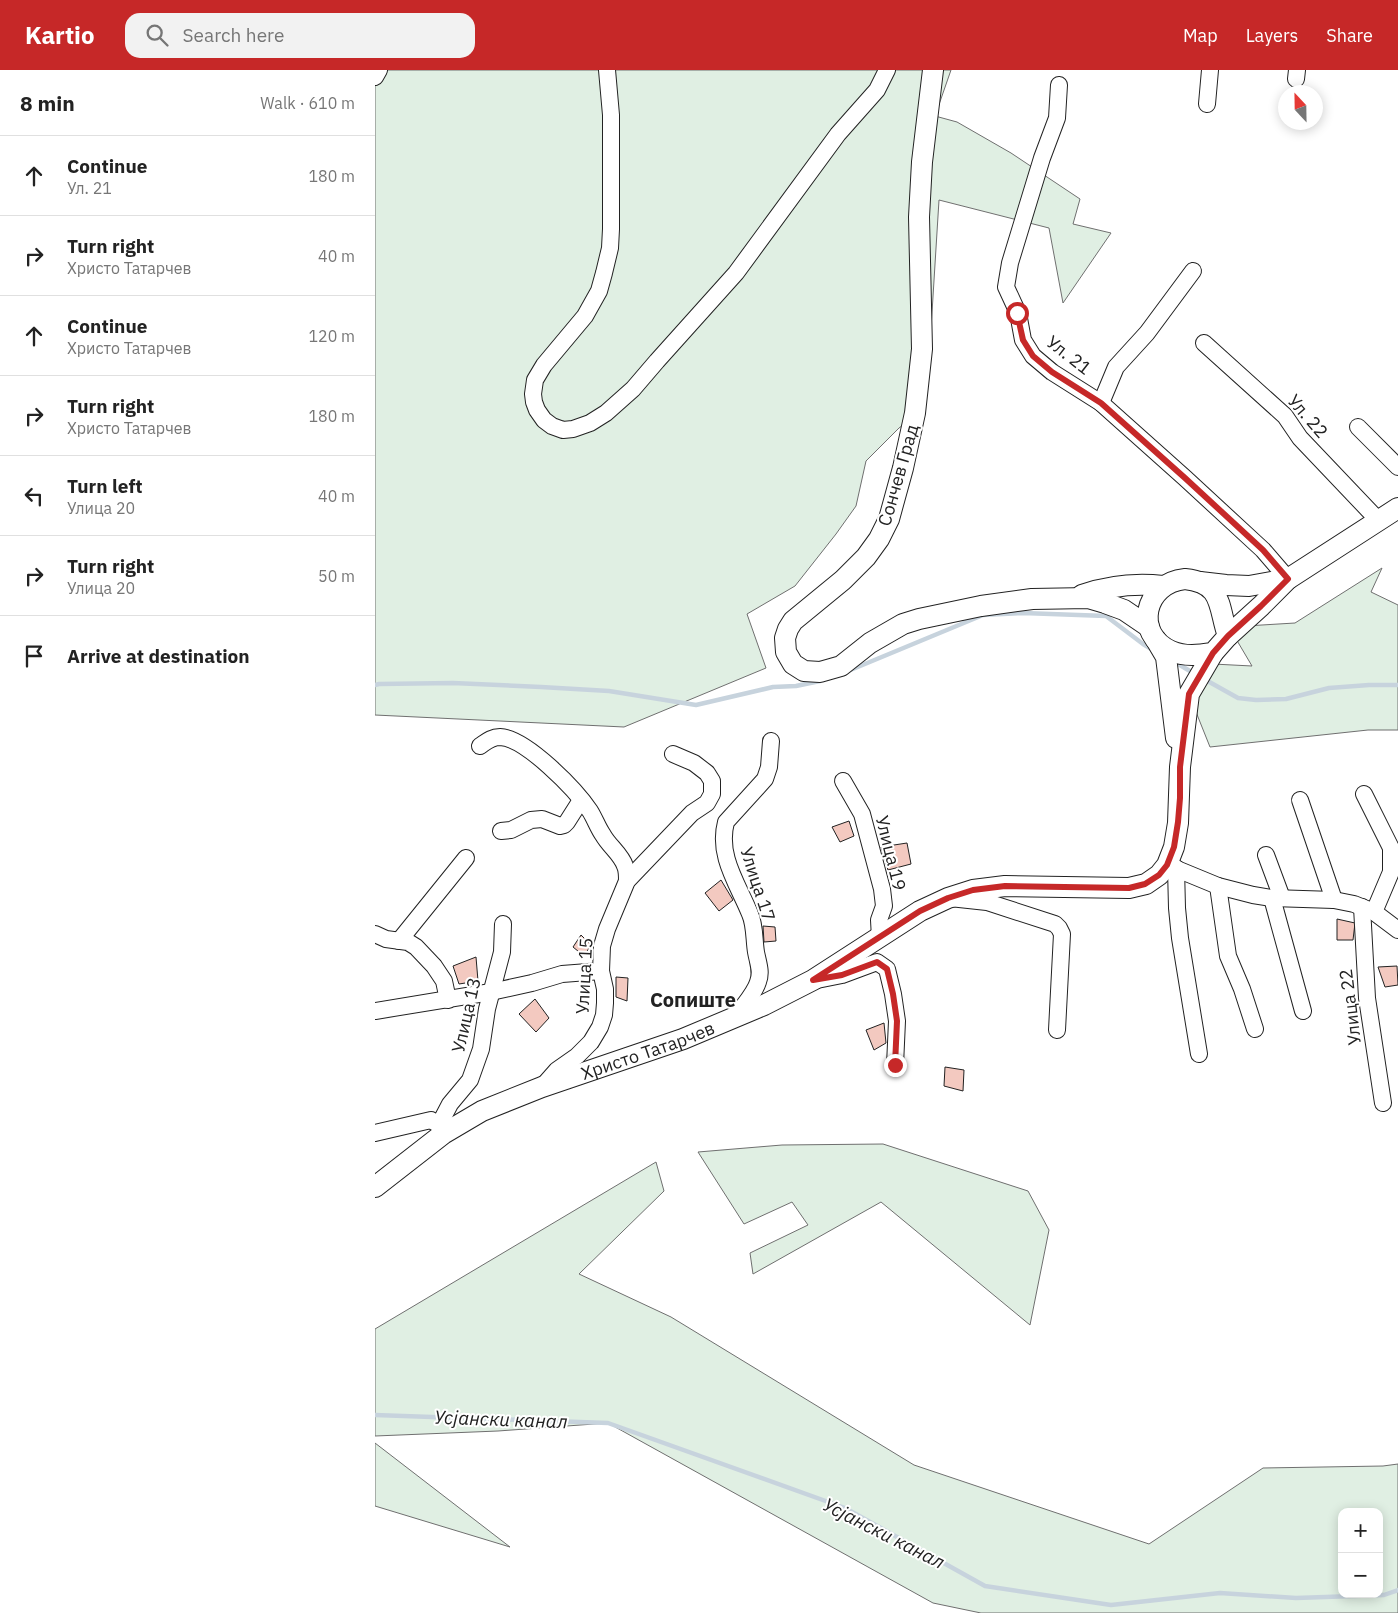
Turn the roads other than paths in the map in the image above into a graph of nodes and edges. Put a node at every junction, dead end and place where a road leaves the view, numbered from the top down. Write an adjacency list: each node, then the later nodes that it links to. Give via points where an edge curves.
1 (379, 70): 6 (street)
2 (607, 70): 3 (street, via 611,115 611,229 604,273 599,291 585,316 544,365 535,380 533,394 537,410 545,420 563,430 590,423 633,389 736,273 838,134 877,90)
3 (887, 70)
4 (933, 70): 19 (main road, Сончев Град, via 919,217 922,349 915,413 903,468 889,519 879,539 843,580 793,621 787,629 786,652 793,664 803,671 820,672 841,666 870,643 903,624 919,619 1032,598)
5 (1210, 70): 8 (street)
6 (375, 77)
7 (1059, 85): 11 (street, Ул. 21, via 1057,118 1010,263 1006,286 1023,340 1033,356)
8 (1207, 104)
9 (1193, 271): 11 (street, via 1147,333 1116,367)
10 (1204, 343): 15 (street, Ул. 22, via 1285,416 1300,438)
11 (1101, 403): 16 (street, Ул. 21, via 1255,543)
12 (1358, 427): 13 (street)
13 (1398, 467)
14 (1398, 508): 15 (main road)
15 (1378, 520): 16 (main road)
16 (1288, 579): 17 (main road, via 1249,586); 21 (main road)
17 (1200, 582): 18 (main road, via 1185,579); 21 (main road, via 1220,602)
18 (1163, 586): 19 (main road, via 1115,587); 20 (main road, via 1151,600 1148,618)
19 (1071, 598): 20 (main road, via 1088,598 1124,610)
20 (1152, 633): 22 (main road, via 1172,651 1193,656); 26 (main road, Христо Татарчев, via 1166,657)
21 (1228, 636): 22 (main road)
22 (1213, 653): 26 (main road, Христо Татарчев, via 1189,694)
23 (771, 741): 52 (street, Улица 17, via 765,779 726,822 723,831 730,872 751,916 760,970 758,984)
24 (479, 746): 29 (street, via 499,737 515,742 563,778)
25 (673, 754): 35 (street, Улица 15, via 707,773 713,781 712,794 707,803 692,814)
26 (1180, 767): 34 (main road, Христо Татарчев, via 1178,822)
27 (843, 781): 44 (street, Улица 19, via 861,814 882,889 884,906 879,920)
28 (1364, 794): 40 (street, Улица 22, via 1391,848 1391,872)
29 (581, 800): 31 (street, via 567,822 560,826 541,819); 35 (street, via 626,866)
30 (1300, 800): 39 (street)
31 (501, 831)
32 (1266, 854): 38 (street)
33 (467, 858): 45 (street)
34 (1171, 866): 36 (street); 37 (main road, Христо Татарчев, via 1145,884 1129,888 1005,886 973,890); 55 (street)
35 (627, 881): 46 (street, Улица 15, via 602,946)
36 (1218, 886): 38 (street); 53 (street, via 1228,956)
37 (948, 898): 44 (main road, Христо Татарчев, via 920,911); 54 (street, via 987,902 1059,928)
38 (1277, 898): 39 (street); 51 (street)
39 (1334, 900): 40 (street)
40 (1368, 910): 42 (street); 58 (street, Улица 22, via 1367,998)
41 (503, 924): 48 (street, Улица 13, via 502,952)
42 (1398, 930)
43 (375, 934): 45 (street)
44 (880, 938): 47 (main road, Христо Татарчев)
45 (399, 941): 49 (street, via 416,947 435,966 444,981)
46 (601, 971): 48 (street, via 562,974); 57 (street, Улица 15, via 605,1003 600,1027 591,1042)
47 (813, 980): 52 (main road, Христо Татарчев); 56 (street, via 842,975 877,962 887,969 897,1021)
48 (491, 992): 49 (street); 59 (street, Улица 13, via 481,1049 470,1080 450,1104)
49 (448, 1000): 50 (street)
50 (375, 1011)
51 (1303, 1011)
52 (735, 1018): 57 (main road, Христо Татарчев)
53 (1255, 1029)
54 (1057, 1030)
55 (1199, 1054)
56 (895, 1065)
57 (542, 1087): 59 (main road, Христо Татарчев)
58 (1383, 1103)
59 (441, 1130): 60 (street, via 431,1120); 61 (main road, Христо Татарчев)
60 (375, 1133)
61 (375, 1187)

